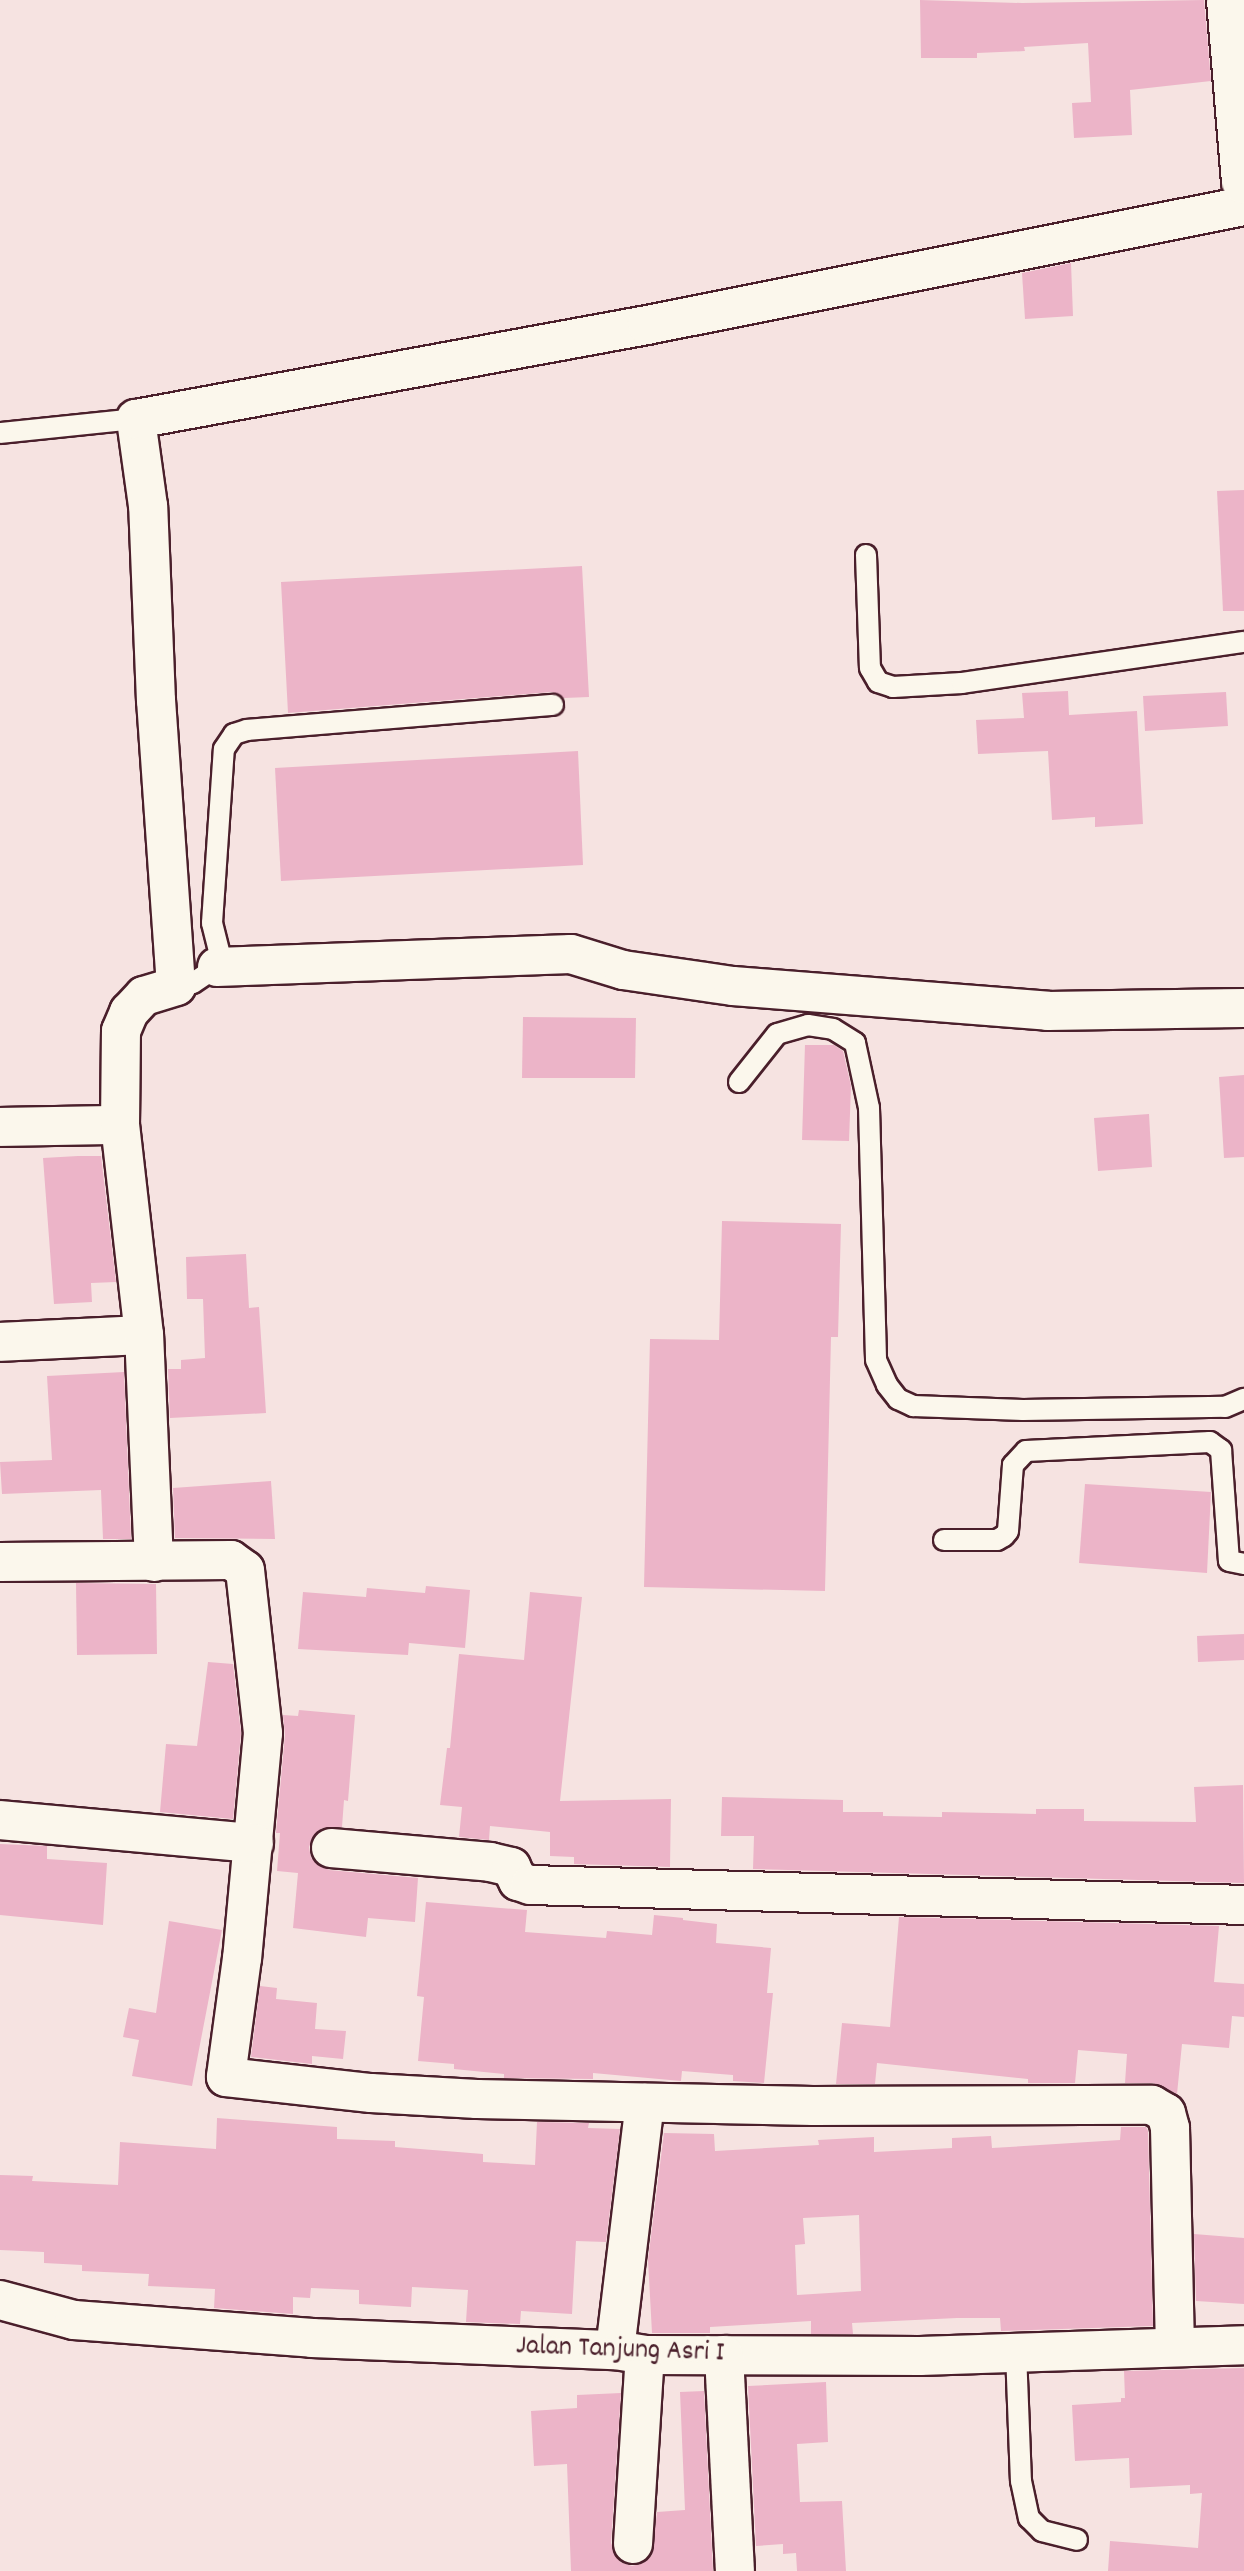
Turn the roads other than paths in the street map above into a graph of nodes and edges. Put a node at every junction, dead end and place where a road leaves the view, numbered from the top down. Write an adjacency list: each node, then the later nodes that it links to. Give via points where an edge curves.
1 (1229, 0): 2 (highway)
2 (1244, 181)
3 (1244, 206): 4 (street, via 647,325)
4 (136, 419): 5 (lane); 10 (street, via 148,506)
5 (0, 433)
6 (866, 555): 7 (lane, via 870,668 878,682 893,687 962,683)
7 (1244, 642)
8 (553, 705): 9 (lane, via 234,734 224,749 212,923 220,955)
9 (217, 967): 10 (lane, via 193,983); 11 (street, via 571,954 623,970 749,988 1048,1011)
10 (176, 986): 13 (street, via 144,996 121,1031)
11 (1244, 1008)
12 (739, 1082): 17 (lane, via 777,1034 808,1025 833,1029 855,1043 869,1108 876,1360 898,1399 913,1406 1023,1410 1225,1407)
13 (120, 1125): 14 (street); 15 (street)
14 (0, 1127)
15 (144, 1335): 16 (street); 20 (street)
16 (0, 1342)
17 (1244, 1399)
18 (944, 1540): 21 (lane, via 1004,1536 1013,1465 1026,1451 1210,1442 1221,1450 1229,1561)
19 (0, 1562): 20 (street)
20 (154, 1562): 23 (street, via 231,1560 249,1580 263,1733)
21 (1244, 1564)
22 (0, 1820): 23 (street)
23 (254, 1843): 26 (street, via 226,2077 371,2093)
24 (331, 1848): 25 (street, via 490,1862 511,1867 518,1881 530,1885)
25 (1244, 1905)
26 (645, 2103): 28 (street, via 1152,2105 1166,2113 1170,2128); 31 (street)
27 (0, 2300): 31 (street, Jalan Tanjung Asri I, via 74,2320)
28 (1175, 2345): 29 (street, Jalan Tanjung Asri I); 30 (street, Jalan Tanjung Asri I)
29 (1244, 2345)
30 (1016, 2352): 32 (street, Jalan Tanjung Asri I); 33 (lane, via 1021,2481 1029,2518 1042,2531)
31 (630, 2353): 32 (street, Jalan Tanjung Asri I); 34 (street)
32 (724, 2355): 35 (street)
33 (1077, 2540)
34 (633, 2544)
35 (735, 2571)

